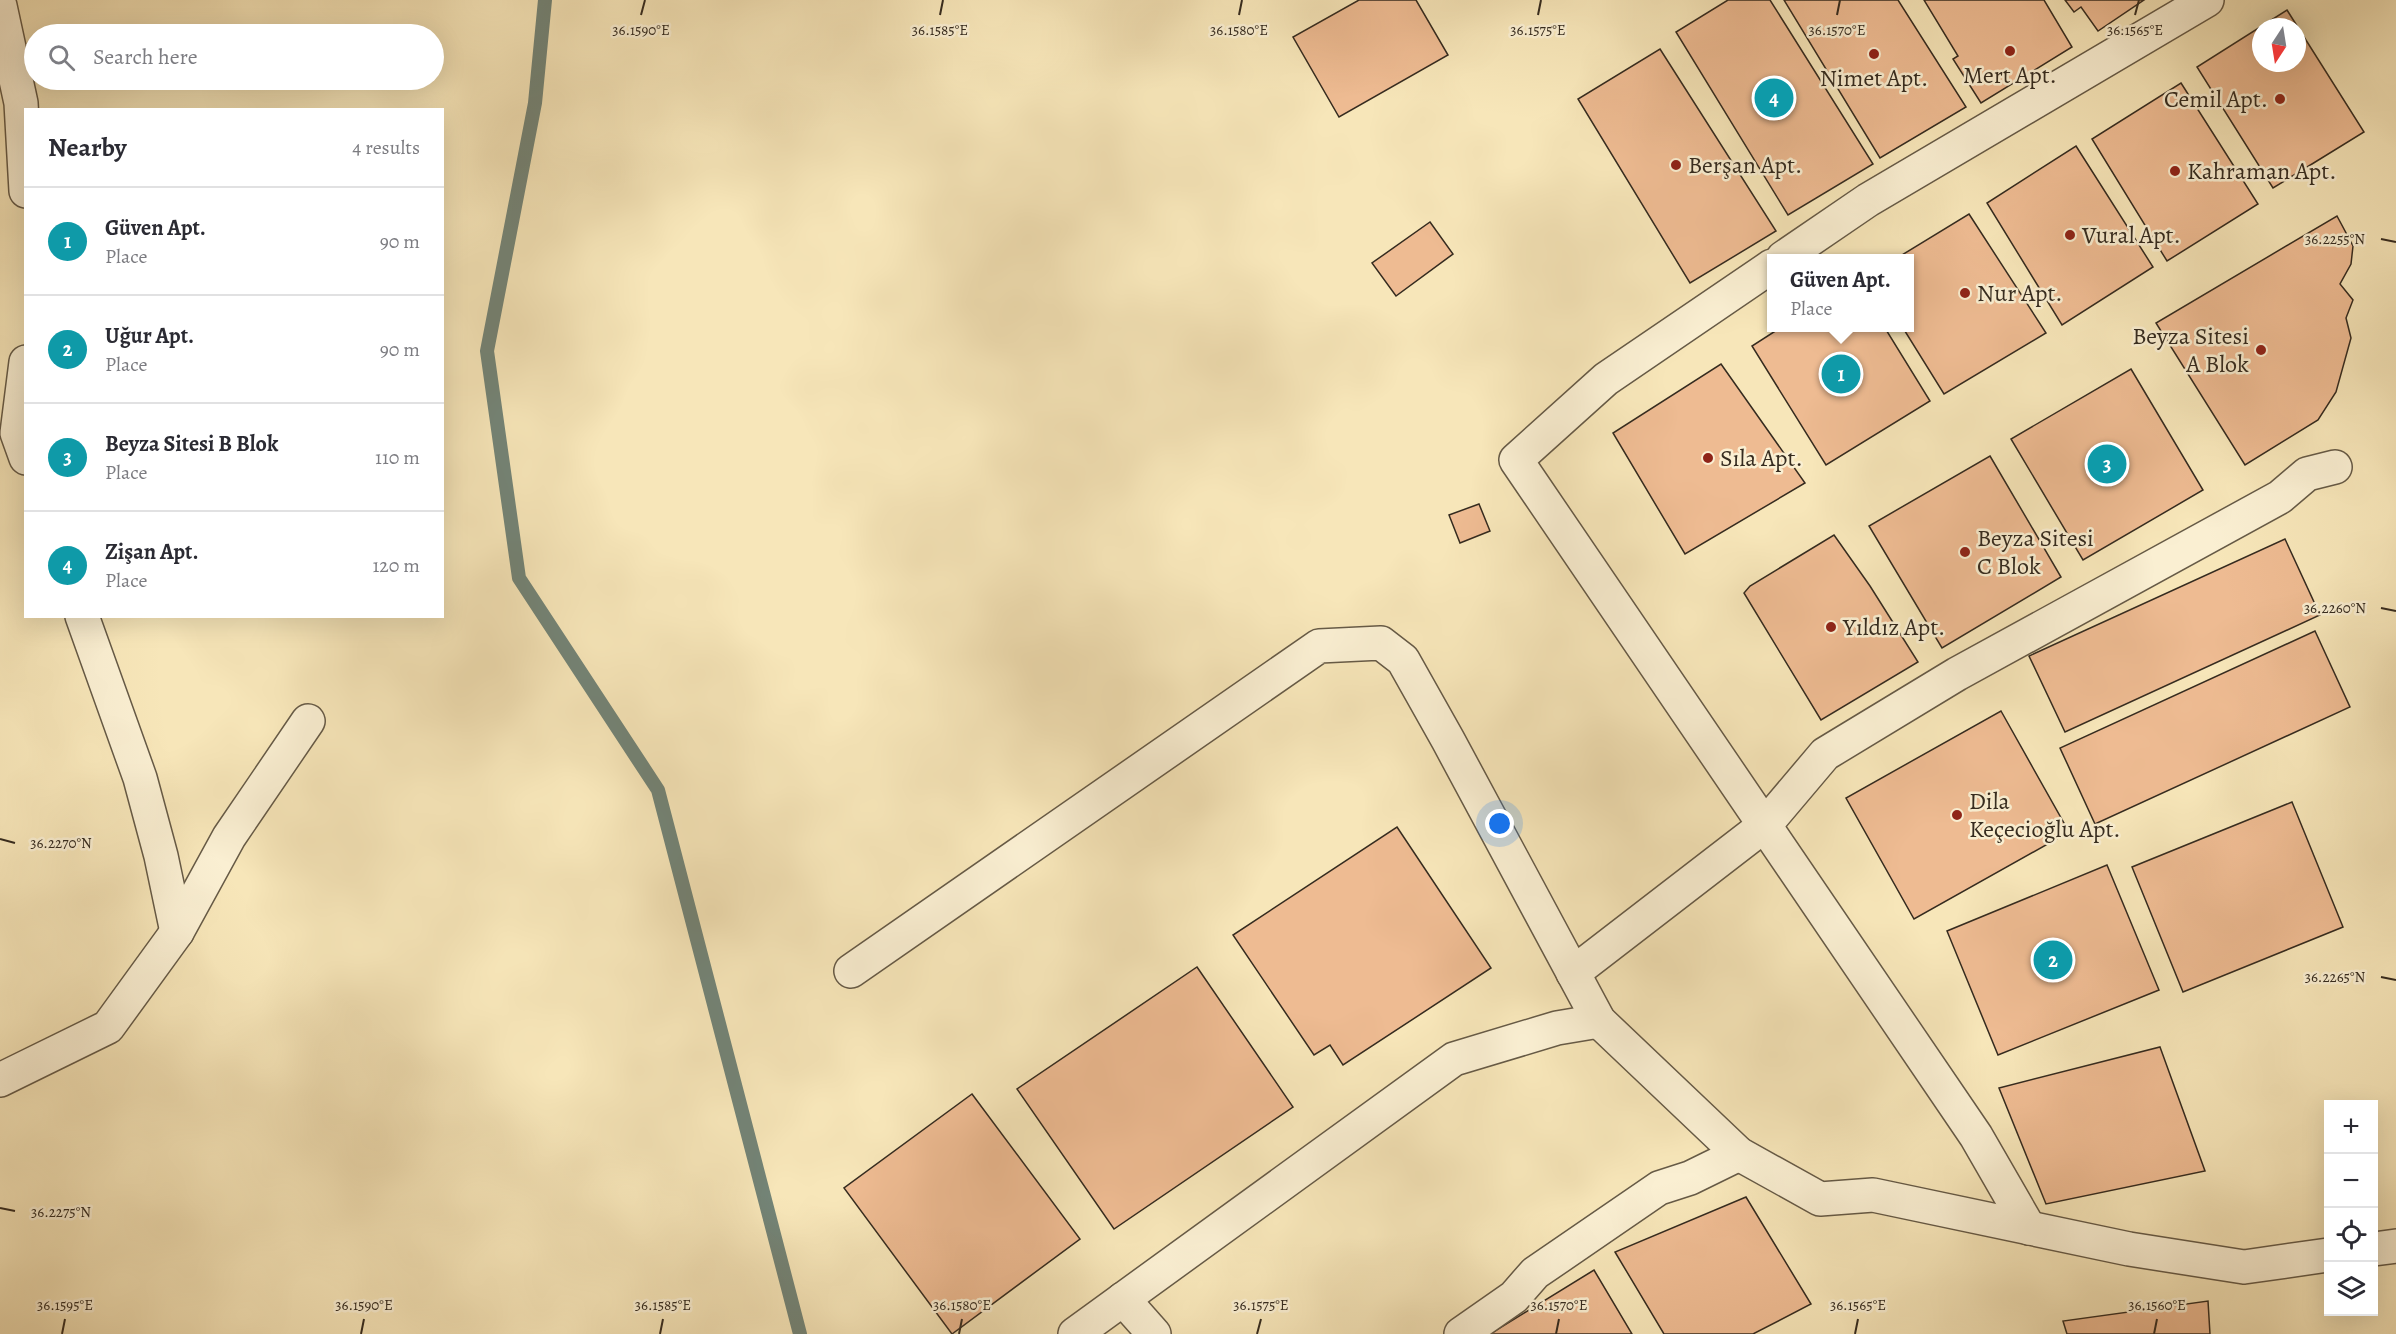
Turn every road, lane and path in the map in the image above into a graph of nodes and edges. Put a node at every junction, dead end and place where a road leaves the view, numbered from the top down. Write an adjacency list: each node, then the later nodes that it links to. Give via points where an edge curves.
1 (2207, 0): 4 (street, via 1868,200)
2 (0, 6): 3 (street, via 21,103)
3 (24, 156)
4 (1788, 254)
5 (1767, 269): 11 (street, via 1606,379 1516,460)
6 (24, 378): 7 (street, via 17,433)
7 (24, 452)
8 (2335, 467): 11 (street, via 2307,474 2280,497 1957,674 1825,754)
9 (83, 618): 12 (street, via 140,778)
10 (308, 721): 12 (street, via 229,837)
11 (1765, 825): 14 (street); 18 (street, via 1976,1136)
12 (177, 932): 16 (street, via 108,1028)
13 (851, 971): 14 (street, via 1319,646 1381,643 1402,660)
14 (1573, 973): 15 (street)
15 (1599, 1021): 17 (street); 22 (street, via 1557,1028 1454,1059)
16 (0, 1080)
17 (1739, 1154): 18 (street, via 1820,1199 1873,1195); 25 (street, via 1659,1188 1535,1273 1514,1297)
18 (2029, 1228): 21 (street, via 2244,1267)
19 (2396, 1246): 20 (street)
20 (2378, 1248)
21 (2324, 1256)
22 (1123, 1299): 23 (street); 24 (street)
23 (1075, 1334)
24 (1154, 1334)
25 (1461, 1334)

